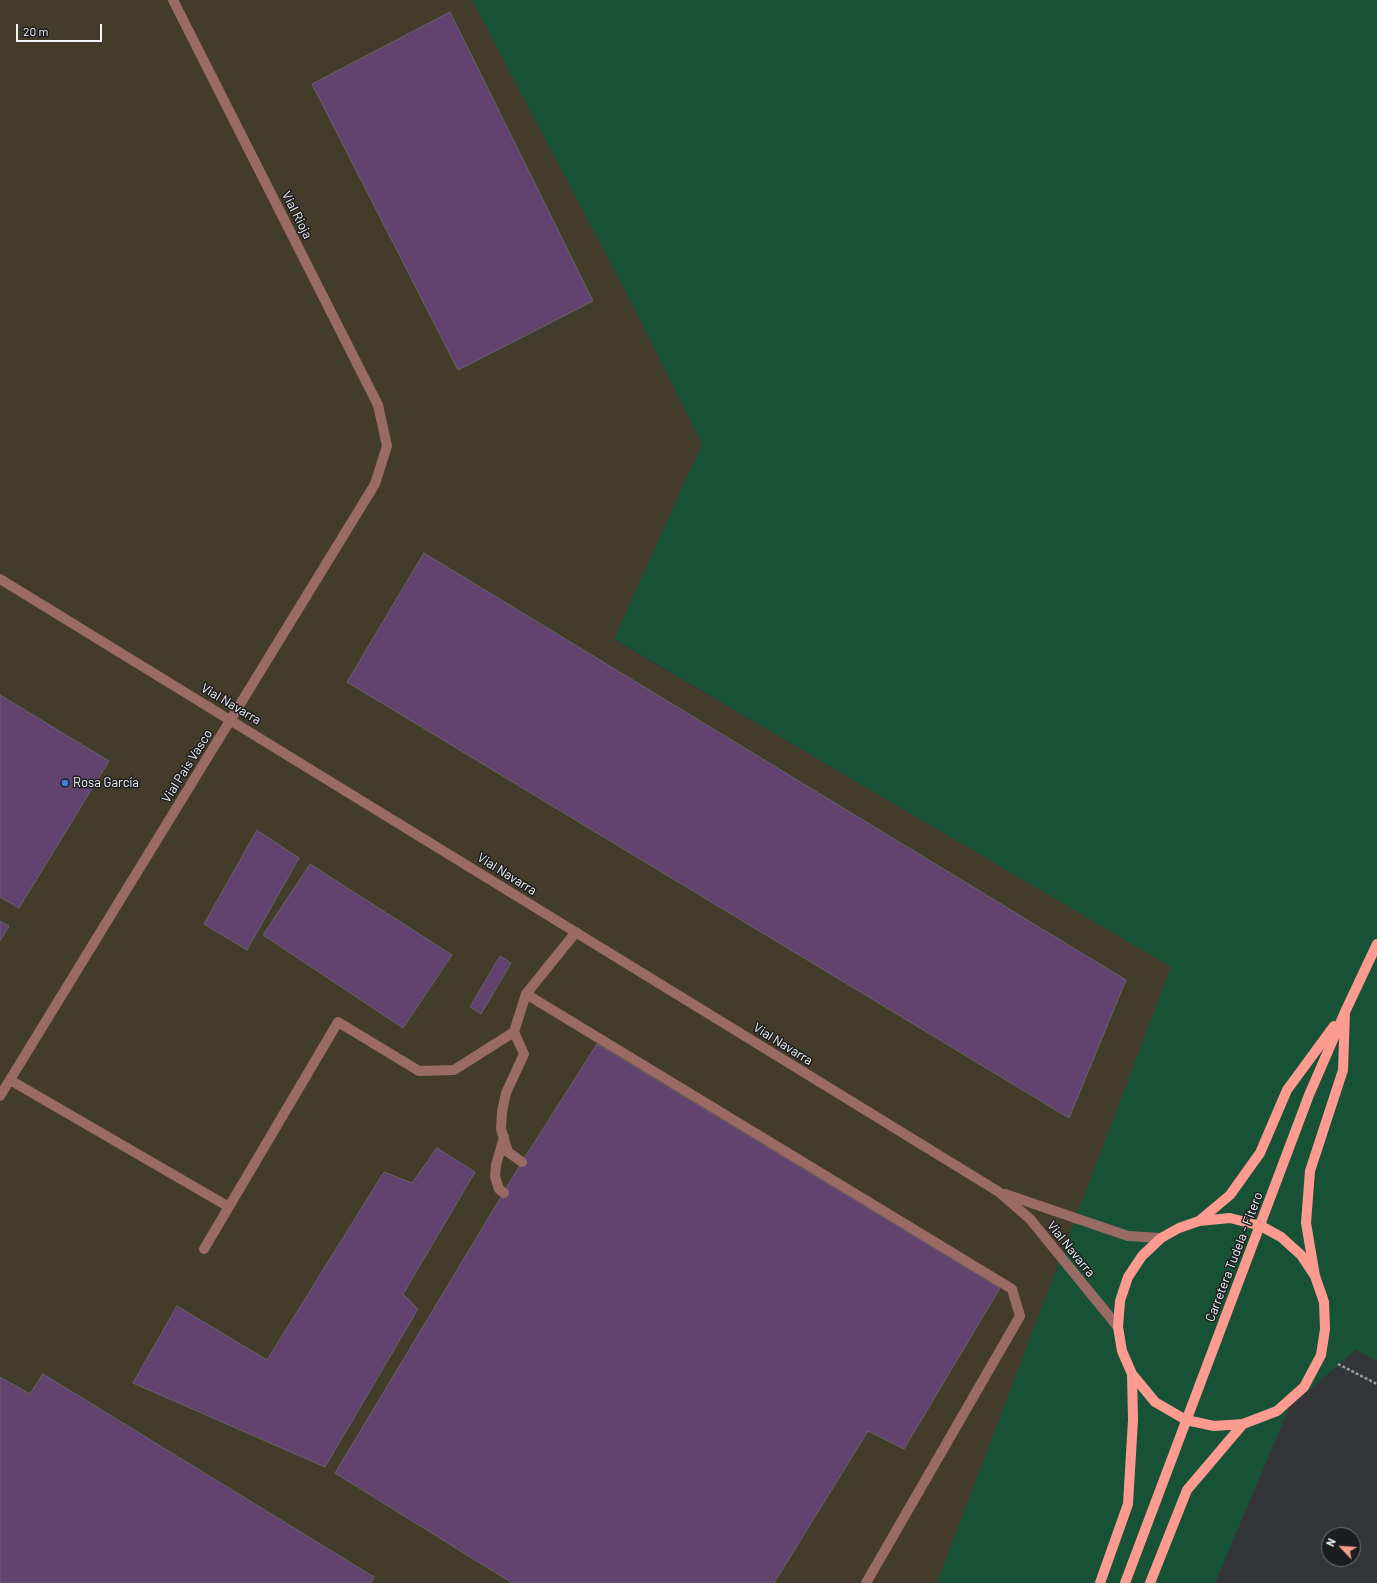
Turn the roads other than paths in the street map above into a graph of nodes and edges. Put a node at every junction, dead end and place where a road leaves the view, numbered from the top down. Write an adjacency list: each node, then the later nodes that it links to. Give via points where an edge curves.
1 (173, 0): 2 (street, Vial Rioja, via 378,405)
2 (387, 446): 4 (street, Vial Pais Vasco, via 375,484)
3 (0, 579): 4 (street, Vial Navarra)
4 (231, 719): 5 (street, Vial Navarra); 10 (street, Vial Pais Vasco)
5 (576, 932): 7 (street); 14 (street, Vial Navarra)
6 (1377, 944): 8 (main road, Carretera Tudela - Fitero)
7 (526, 994): 9 (street); 26 (street, via 1012,1289 1020,1316)
8 (1345, 1012): 17 (main road, via 1287,1090 1260,1153 1230,1195); 18 (main road, Carretera Tudela - Fitero, via 1309,1095); 21 (main road, via 1343,1070 1310,1171 1306,1223)
9 (514, 1032): 12 (street, via 524,1054 506,1093 501,1129); 16 (street, via 454,1070 419,1071 338,1022)
10 (10, 1080): 11 (street, Vial Pais Vasco); 16 (street)
11 (0, 1096)
12 (504, 1138): 13 (street, via 508,1152); 15 (street, via 496,1165 499,1189)
13 (522, 1162)
14 (999, 1192): 19 (street, Vial Navarra, via 1128,1236); 22 (street, Vial Navarra, via 1030,1220)
15 (504, 1193)
16 (229, 1207): 20 (street)
17 (1199, 1221): 18 (main road, via 1230,1218); 19 (main road)
18 (1261, 1226): 21 (main road, via 1281,1237 1301,1255); 24 (main road, Carretera Tudela - Fitero)
19 (1161, 1238): 22 (main road, via 1142,1256 1128,1277 1120,1301)
20 (204, 1249)
21 (1315, 1276): 25 (main road, via 1324,1308 1326,1328 1321,1355 1304,1387 1277,1411)
22 (1118, 1327): 23 (main road, via 1122,1351)
23 (1132, 1374): 24 (main road, via 1155,1402); 27 (main road, via 1133,1420 1128,1504)
24 (1186, 1420): 25 (main road, via 1214,1426); 28 (main road, Carretera Tudela - Fitero)
25 (1243, 1424): 29 (main road, via 1187,1490)
26 (866, 1583)
27 (1100, 1583)
28 (1125, 1583)
29 (1150, 1583)

